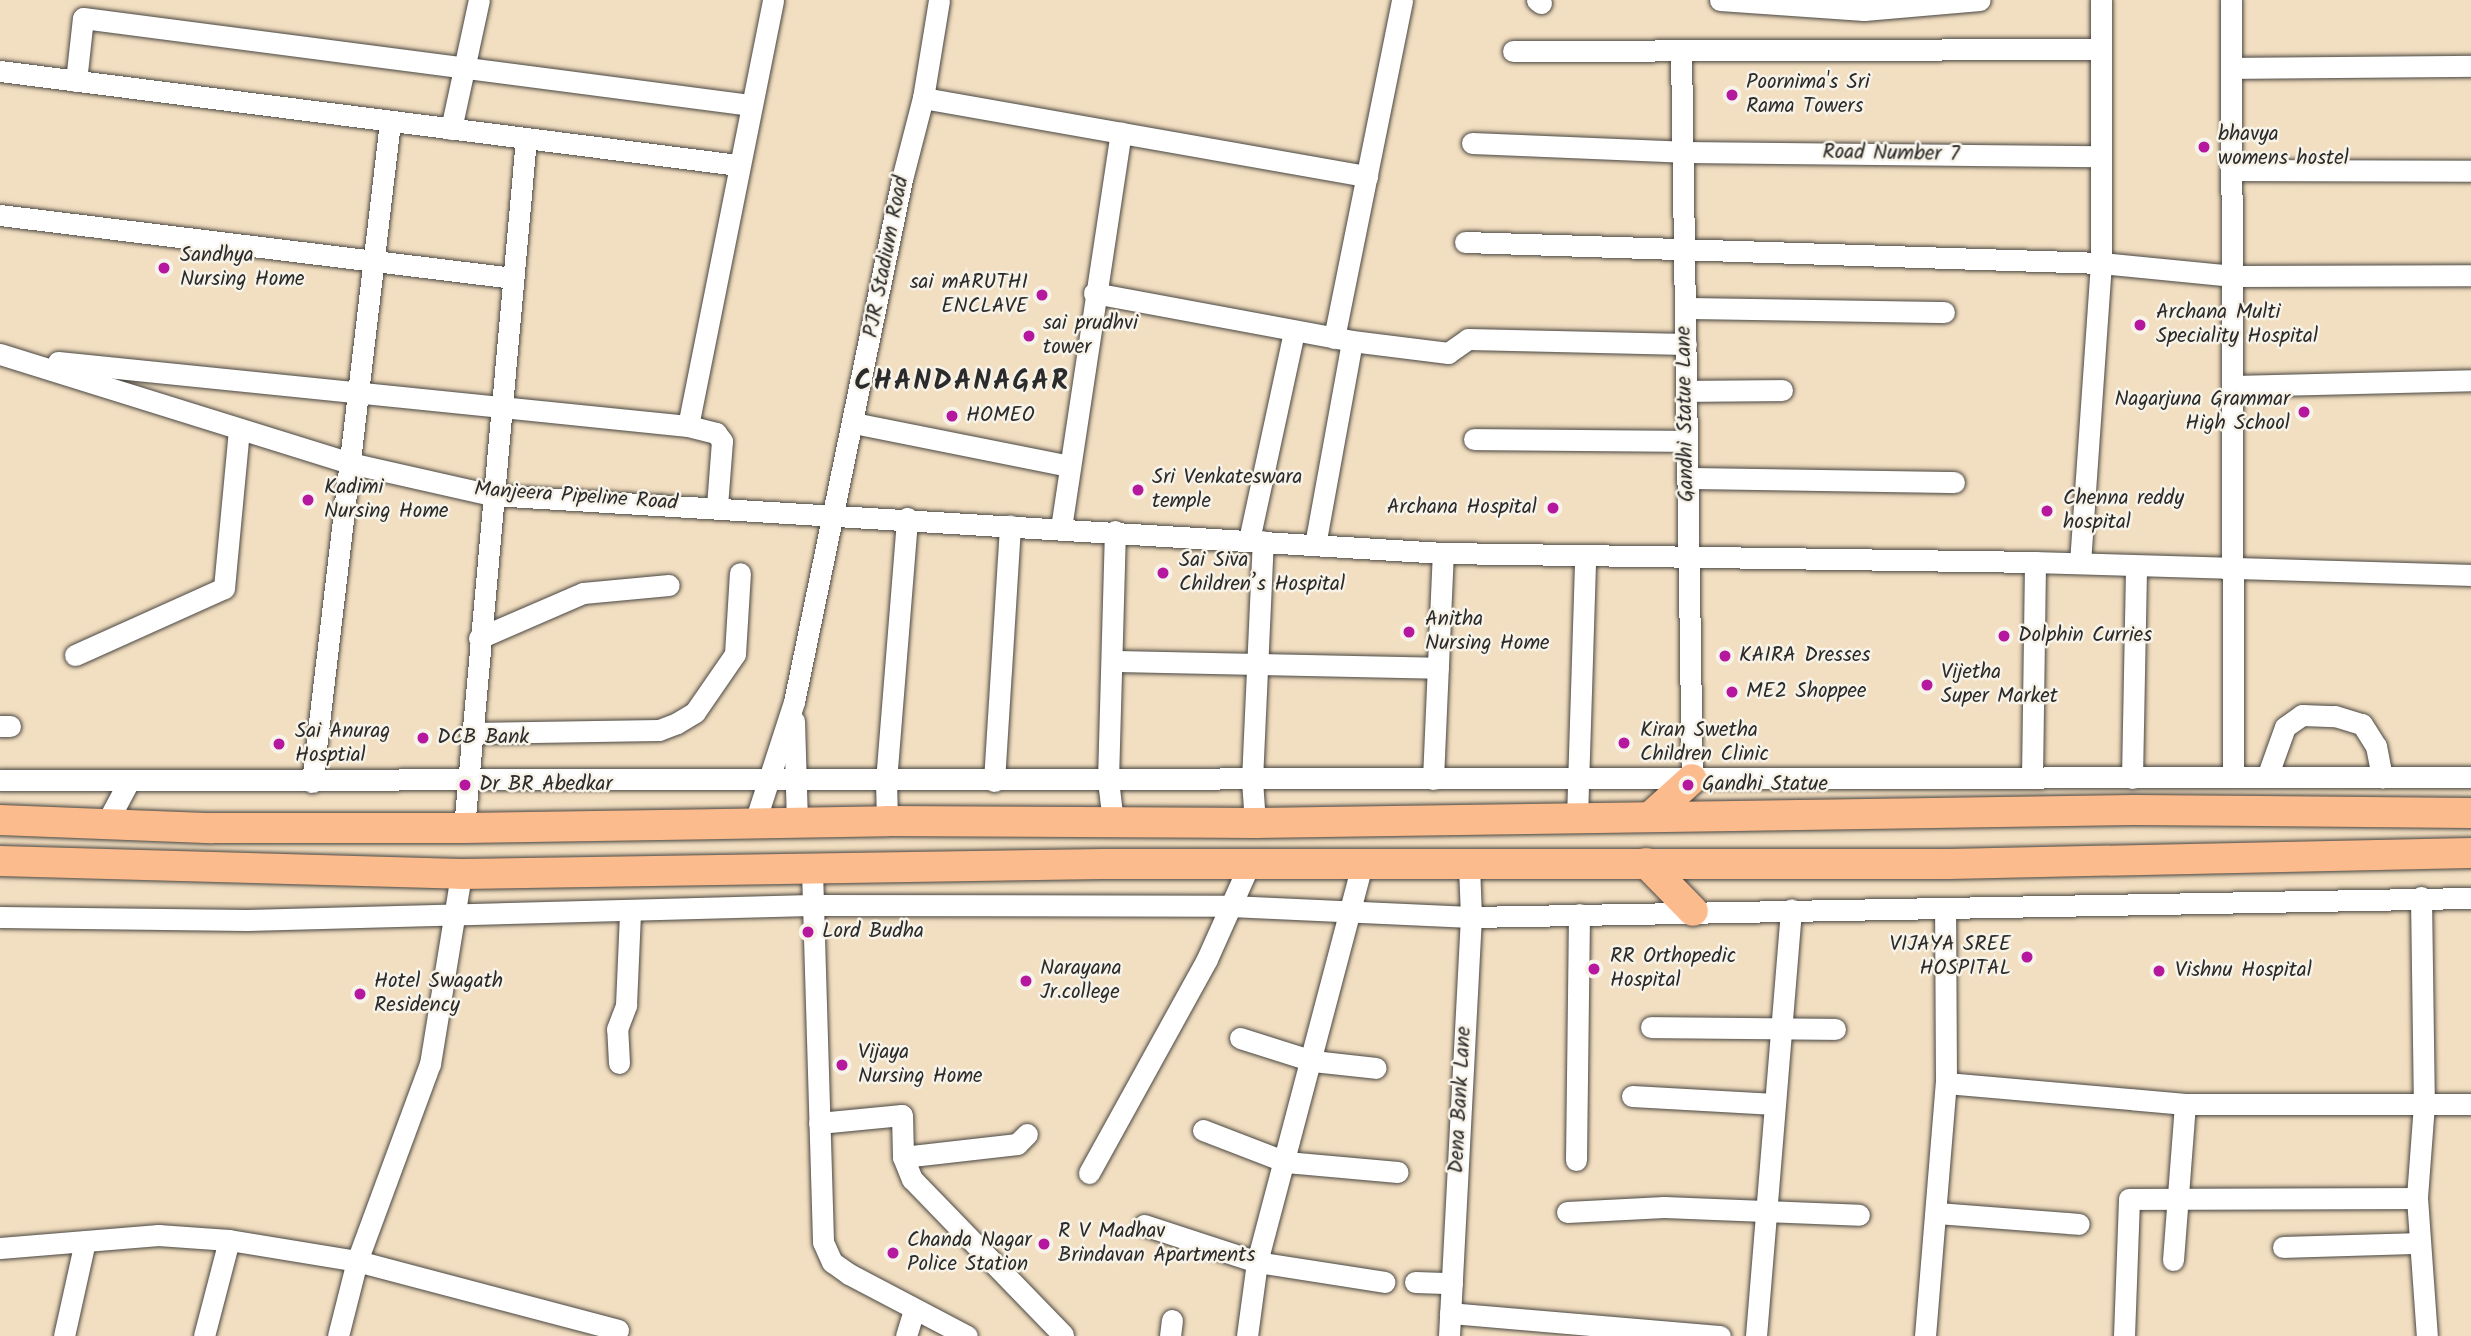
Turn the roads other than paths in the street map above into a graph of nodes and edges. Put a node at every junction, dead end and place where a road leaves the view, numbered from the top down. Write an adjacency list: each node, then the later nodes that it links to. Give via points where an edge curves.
1 (479, 0): 12 (street)
2 (773, 0): 18 (street)
3 (939, 0): 17 (street, PJR Stadium Road)
4 (1402, 0): 29 (street)
5 (1720, 0): 6 (street, via 1864,10)
6 (1980, 0)
7 (2101, 0): 9 (street)
8 (2231, 0): 14 (street)
9 (2099, 48): 10 (street); 25 (street)
10 (1681, 50): 11 (street); 24 (street, Gandhi Statue Lane)
11 (1513, 51)
12 (464, 65): 16 (street, via 83,18); 18 (street); 20 (street)
13 (2471, 66): 14 (street)
14 (2233, 68): 27 (street)
15 (0, 71): 16 (street)
16 (76, 81): 19 (street)
17 (923, 99): 21 (street); 51 (street, PJR Stadium Road, via 902,179)
18 (751, 105): 26 (street)
19 (390, 122): 20 (street); 33 (street)
20 (451, 129): 22 (street)
21 (1121, 133): 29 (street); 38 (street)
22 (526, 139): 26 (street); 37 (street)
23 (1472, 143): 24 (street, Road Number 7)
24 (1683, 152): 25 (street, Road Number 7); 32 (street, Gandhi Statue Lane)
25 (2099, 156): 34 (street)
26 (738, 165): 52 (street)
27 (2233, 170): 28 (street); 36 (street)
28 (2471, 172)
29 (1367, 176): 42 (street)
30 (0, 215): 33 (street)
31 (1465, 242): 32 (street)
32 (1684, 252): 34 (street); 39 (street, Gandhi Statue Lane)
33 (374, 262): 37 (street); 48 (street)
34 (2101, 263): 36 (street); 73 (street)
35 (2471, 275): 36 (street)
36 (2233, 276): 46 (street)
37 (513, 278): 50 (street)
38 (1094, 293): 41 (street); 57 (street)
39 (1685, 308): 40 (street); 43 (street, Gandhi Statue Lane)
40 (1944, 312)
41 (1294, 331): 42 (street); 67 (street)
42 (1343, 339): 43 (street, via 1448,353 1468,339); 68 (street)
43 (1686, 344): 49 (street, Gandhi Statue Lane)
44 (8, 356): 48 (street); 53 (street, Manjeera Pipeline Road)
45 (2471, 380): 46 (street)
46 (2233, 386): 75 (street)
47 (1782, 390): 49 (street)
48 (358, 391): 50 (street); 56 (street)
49 (1686, 391): 55 (street, Gandhi Statue Lane)
50 (500, 404): 52 (street); 60 (street)
51 (854, 423): 57 (street); 62 (street, PJR Stadium Road)
52 (688, 426): 61 (street, via 716,433 722,442)
53 (239, 430): 56 (street, Manjeera Pipeline Road); 80 (street, via 224,588)
54 (1474, 439): 55 (street)
55 (1687, 441): 58 (street, Gandhi Statue Lane)
56 (350, 464): 60 (street, Manjeera Pipeline Road); 103 (street)
57 (1070, 466): 65 (street)
58 (1687, 478): 59 (street); 70 (street, Gandhi Statue Lane)
59 (1954, 482)
60 (492, 495): 61 (street, Manjeera Pipeline Road); 79 (street)
61 (717, 506): 62 (street, Manjeera Pipeline Road)
62 (836, 514): 63 (street, Manjeera Pipeline Road); 84 (street, PJR Stadium Road)
63 (908, 518): 64 (street, Manjeera Pipeline Road); 102 (street)
64 (1010, 524): 65 (street, Manjeera Pipeline Road); 96 (street)
65 (1061, 528): 66 (street, Manjeera Pipeline Road)
66 (1115, 531): 67 (street, Manjeera Pipeline Road); 81 (street)
67 (1256, 541): 68 (street, Manjeera Pipeline Road); 82 (street)
68 (1315, 545): 69 (street, Manjeera Pipeline Road)
69 (1444, 553): 71 (street, Manjeera Pipeline Road); 83 (street)
70 (1688, 556): 71 (street, Manjeera Pipeline Road); 72 (street, Manjeera Pipeline Road); 94 (street, Gandhi Statue Lane)
71 (1585, 557): 93 (street)
72 (2035, 562): 73 (street, Manjeera Pipeline Road); 90 (street)
73 (2080, 563): 74 (street, Manjeera Pipeline Road)
74 (2136, 567): 75 (street, Manjeera Pipeline Road); 91 (street)
75 (2233, 568): 77 (street, Manjeera Pipeline Road); 86 (street)
76 (740, 573): 85 (street, via 735,654 695,712 677,723 659,730)
77 (2471, 575)
78 (669, 585): 79 (street, via 583,593)
79 (479, 638): 85 (street)
80 (75, 655)
81 (1115, 661): 82 (street); 97 (street)
82 (1257, 663): 83 (street); 98 (street)
83 (1438, 668): 92 (street)
84 (794, 702): 100 (street); 101 (street)
85 (470, 733): 104 (street)
86 (2233, 777): 87 (street); 91 (street)
87 (2267, 777): 88 (street); 88 (street, via 2285,727 2302,715 2335,716 2362,724 2376,746)
88 (2382, 777): 89 (street)
89 (2471, 777)
90 (2032, 778): 91 (street); 94 (street)
91 (2132, 778)
92 (1433, 779): 93 (street); 98 (street)
93 (1577, 779): 94 (street); 107 (street)
94 (1692, 779): 106 (highway)
95 (0, 780): 99 (street)
96 (994, 780): 97 (street); 102 (street)
97 (1108, 780): 98 (street); 110 (street)
98 (1252, 780): 113 (street)
99 (129, 781): 103 (street); 111 (street)
100 (767, 781): 101 (street); 104 (street); 114 (street)
101 (794, 781): 102 (street); 112 (street)
102 (886, 781): 109 (street)
103 (312, 782): 104 (street)
104 (465, 782): 117 (street)
105 (2471, 813): 106 (highway, via 2134,810)
106 (1651, 816): 107 (highway)
107 (1577, 818): 113 (highway)
108 (0, 820): 111 (highway)
109 (887, 821): 112 (highway); 115 (highway)
110 (1112, 822): 113 (highway); 115 (highway)
111 (106, 824): 116 (highway)
112 (797, 824): 114 (highway)
113 (1255, 824)
114 (754, 825): 117 (highway)
115 (1049, 825): 123 (highway)
116 (241, 828): 117 (highway); 125 (highway)
117 (464, 828)
118 (2471, 853): 120 (highway, via 1936,864)
119 (0, 860): 125 (highway)
120 (1646, 863): 122 (highway); 134 (highway)
121 (1362, 864): 122 (highway); 124 (highway); 138 (street)
122 (1469, 864): 140 (street, Dena Bank Lane)
123 (1047, 865): 124 (highway); 126 (highway)
124 (1250, 865): 131 (street)
125 (237, 867): 127 (highway)
126 (812, 870): 127 (highway); 130 (street)
127 (461, 874): 135 (street)
128 (2421, 897): 129 (street); 132 (street); 152 (street)
129 (2471, 898)
130 (811, 905): 131 (street); 136 (street); 154 (street)
131 (1230, 906): 138 (street); 160 (street, via 1207,959)
132 (1945, 908): 133 (street); 148 (street)
133 (1791, 909): 134 (street); 143 (street)
134 (1693, 911): 137 (street)
135 (454, 913): 136 (street); 139 (street, via 247,920); 175 (street, via 430,1064)
136 (630, 913): 146 (street, via 626,1005 617,1029)
137 (1579, 914): 140 (street); 158 (street)
138 (1351, 915): 140 (street); 145 (street)
139 (0, 917)
140 (1471, 917): 180 (street, Dena Bank Lane)
141 (1651, 1027): 143 (street)
142 (1835, 1029): 143 (street)
143 (1781, 1030): 150 (street)
144 (1240, 1038): 145 (street)
145 (1313, 1061): 147 (street); 159 (street)
146 (619, 1063)
147 (1376, 1068)
148 (1946, 1083): 151 (street); 166 (street)
149 (1632, 1096): 150 (street)
150 (1775, 1104): 164 (street)
151 (2185, 1104): 152 (street); 163 (street)
152 (2424, 1104): 153 (street); 162 (street)
153 (2471, 1104)
154 (830, 1124): 157 (street, via 902,1115); 181 (street, via 825,1249 832,1262 849,1274)
155 (1203, 1130): 159 (street)
156 (1027, 1134): 157 (street, via 1017,1144)
157 (903, 1157): 184 (street, via 912,1179)
158 (1576, 1160)
159 (1286, 1162): 161 (street); 177 (street)
160 (1089, 1172)
161 (1398, 1172)
162 (2417, 1198): 163 (street); 172 (street)
163 (2177, 1201): 176 (street); 195 (street, via 2130,1199)
164 (1766, 1210): 165 (street, via 1664,1207); 167 (street); 193 (street)
165 (1567, 1212)
166 (1937, 1213): 168 (street); 194 (street)
167 (1859, 1215)
168 (2079, 1224)
169 (1144, 1225): 177 (street)
170 (229, 1240): 171 (street, via 159,1235); 175 (street); 186 (street)
171 (85, 1241): 174 (street); 185 (street)
172 (2420, 1243): 173 (street); 196 (street)
173 (2283, 1247)
174 (0, 1248)
175 (359, 1254): 183 (street); 187 (street)
176 (2173, 1259)
177 (1257, 1262): 178 (street); 190 (street)
178 (1384, 1282)
179 (1415, 1282): 180 (street)
180 (1452, 1283): 182 (street, Dena Bank Lane)
181 (914, 1309): 188 (street); 189 (street)
182 (1450, 1313): 191 (street, Dena Bank Lane); 192 (street)
183 (618, 1330)
184 (1063, 1335)
185 (64, 1336)
186 (204, 1336)
187 (338, 1336)
188 (906, 1336)
189 (967, 1336)
190 (1247, 1336)
191 (1449, 1336)
192 (1720, 1336)
193 (1756, 1336)
194 (1925, 1336)
195 (2124, 1336)
196 (2427, 1336)

